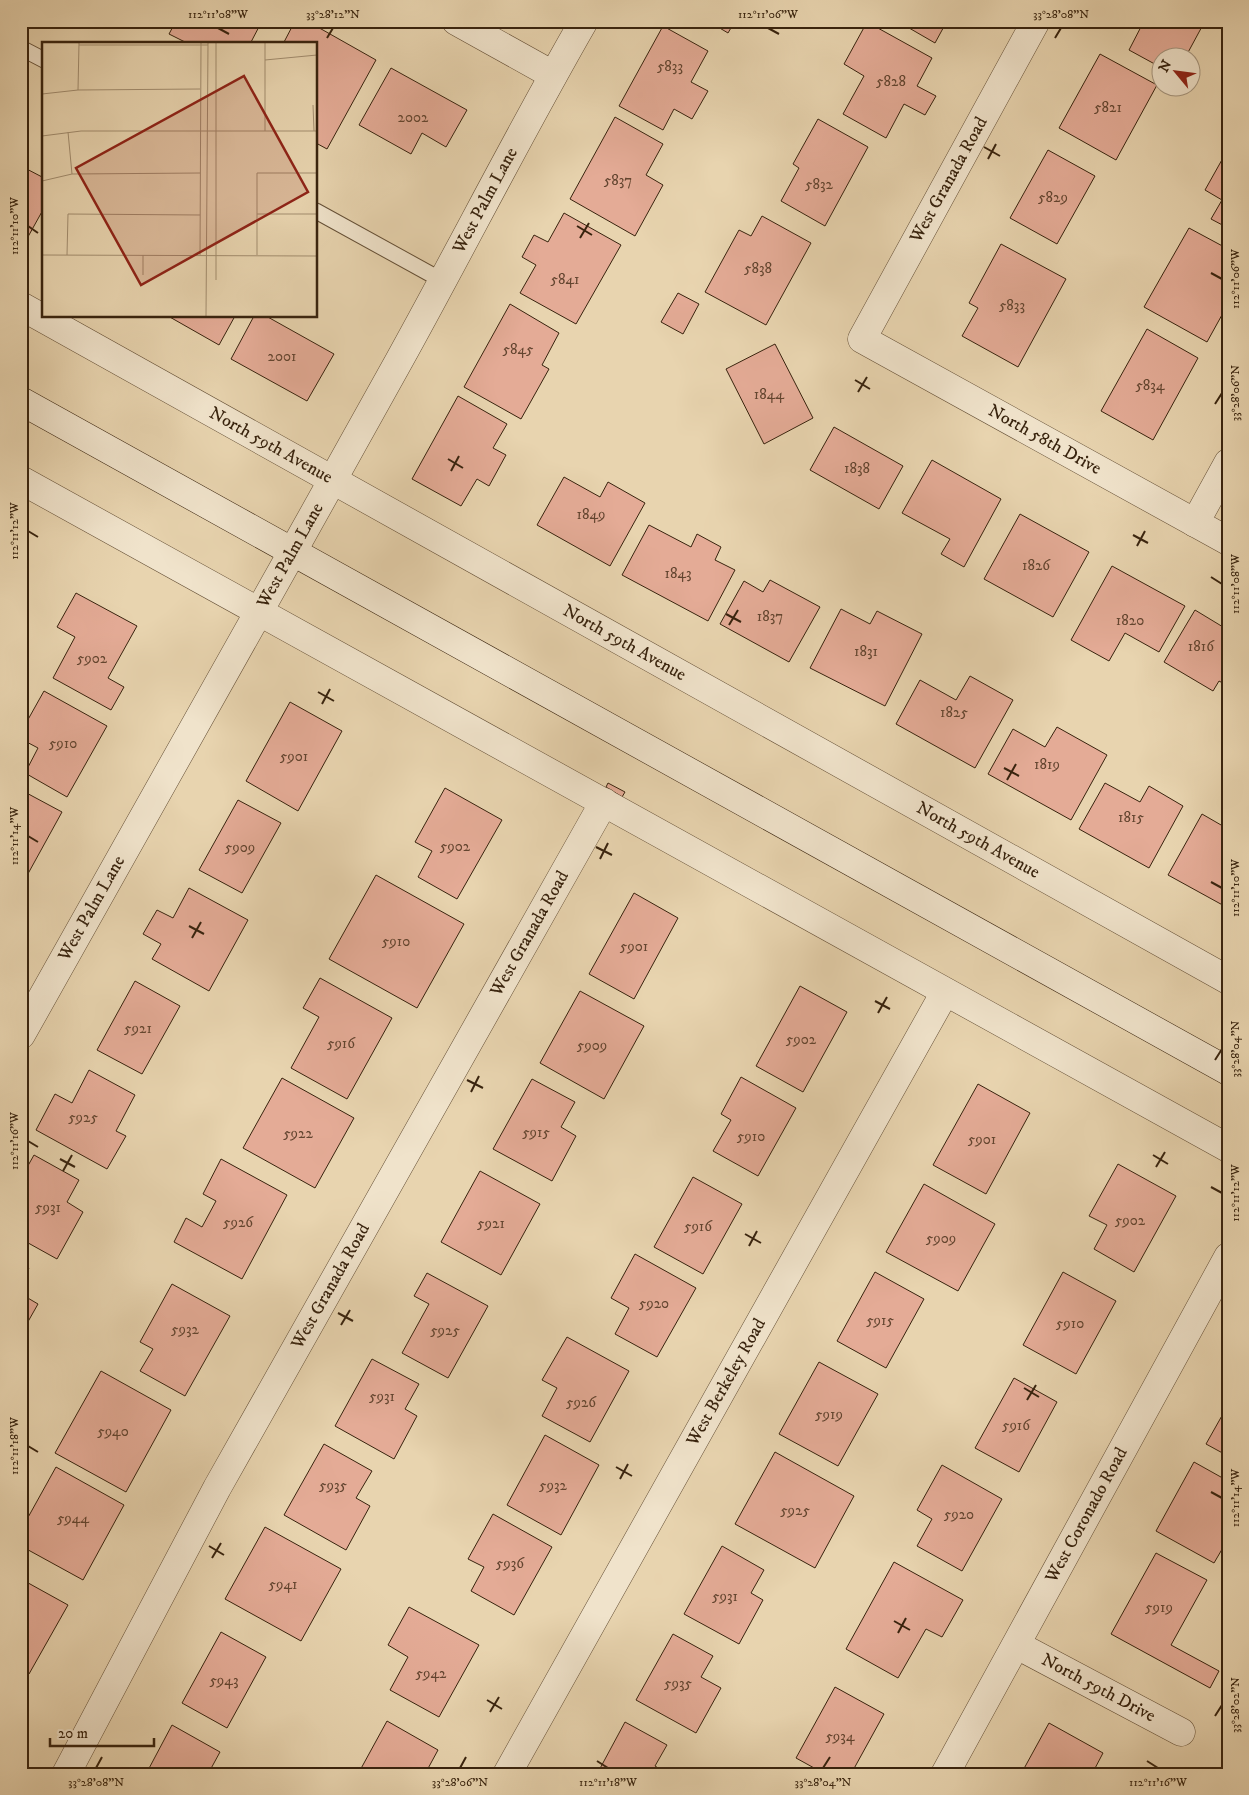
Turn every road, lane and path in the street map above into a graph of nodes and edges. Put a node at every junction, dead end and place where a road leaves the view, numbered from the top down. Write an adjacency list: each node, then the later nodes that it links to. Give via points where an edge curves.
1 (456, 21): 6 (street)
2 (584, 21): 6 (street, West Palm Lane)
3 (1036, 21): 12 (street, West Granada Road)
4 (21, 48): 5 (lane)
5 (42, 59)
6 (553, 75): 8 (street, West Palm Lane)
7 (318, 212): 8 (lane)
8 (443, 281): 16 (street, West Palm Lane)
9 (21, 306): 10 (street, North 59th Avenue)
10 (42, 318)
11 (42, 318): 16 (street, North 59th Avenue)
12 (862, 339): 17 (street, North 58th Drive)
13 (21, 401): 19 (street)
14 (1228, 463): 17 (street)
15 (21, 480): 20 (street)
16 (331, 481): 19 (street, West Palm Lane); 22 (street, North 59th Avenue)
17 (1195, 523): 18 (street, North 58th Drive)
18 (1228, 541)
19 (291, 552): 20 (street, West Palm Lane); 25 (street)
20 (258, 611): 21 (street); 24 (street, West Palm Lane)
21 (604, 802): 23 (street); 30 (street, West Granada Road, via 217,1488)
22 (1228, 980)
23 (945, 992): 26 (street); 31 (street, West Berkeley Road)
24 (21, 1035)
25 (1228, 1071)
26 (1228, 1148)
27 (1228, 1257): 28 (street, West Coronado Road)
28 (1017, 1645): 29 (street, North 59th Drive); 32 (street, West Coronado Road)
29 (1180, 1732)
30 (66, 1774)
31 (508, 1774)
32 (945, 1774)

